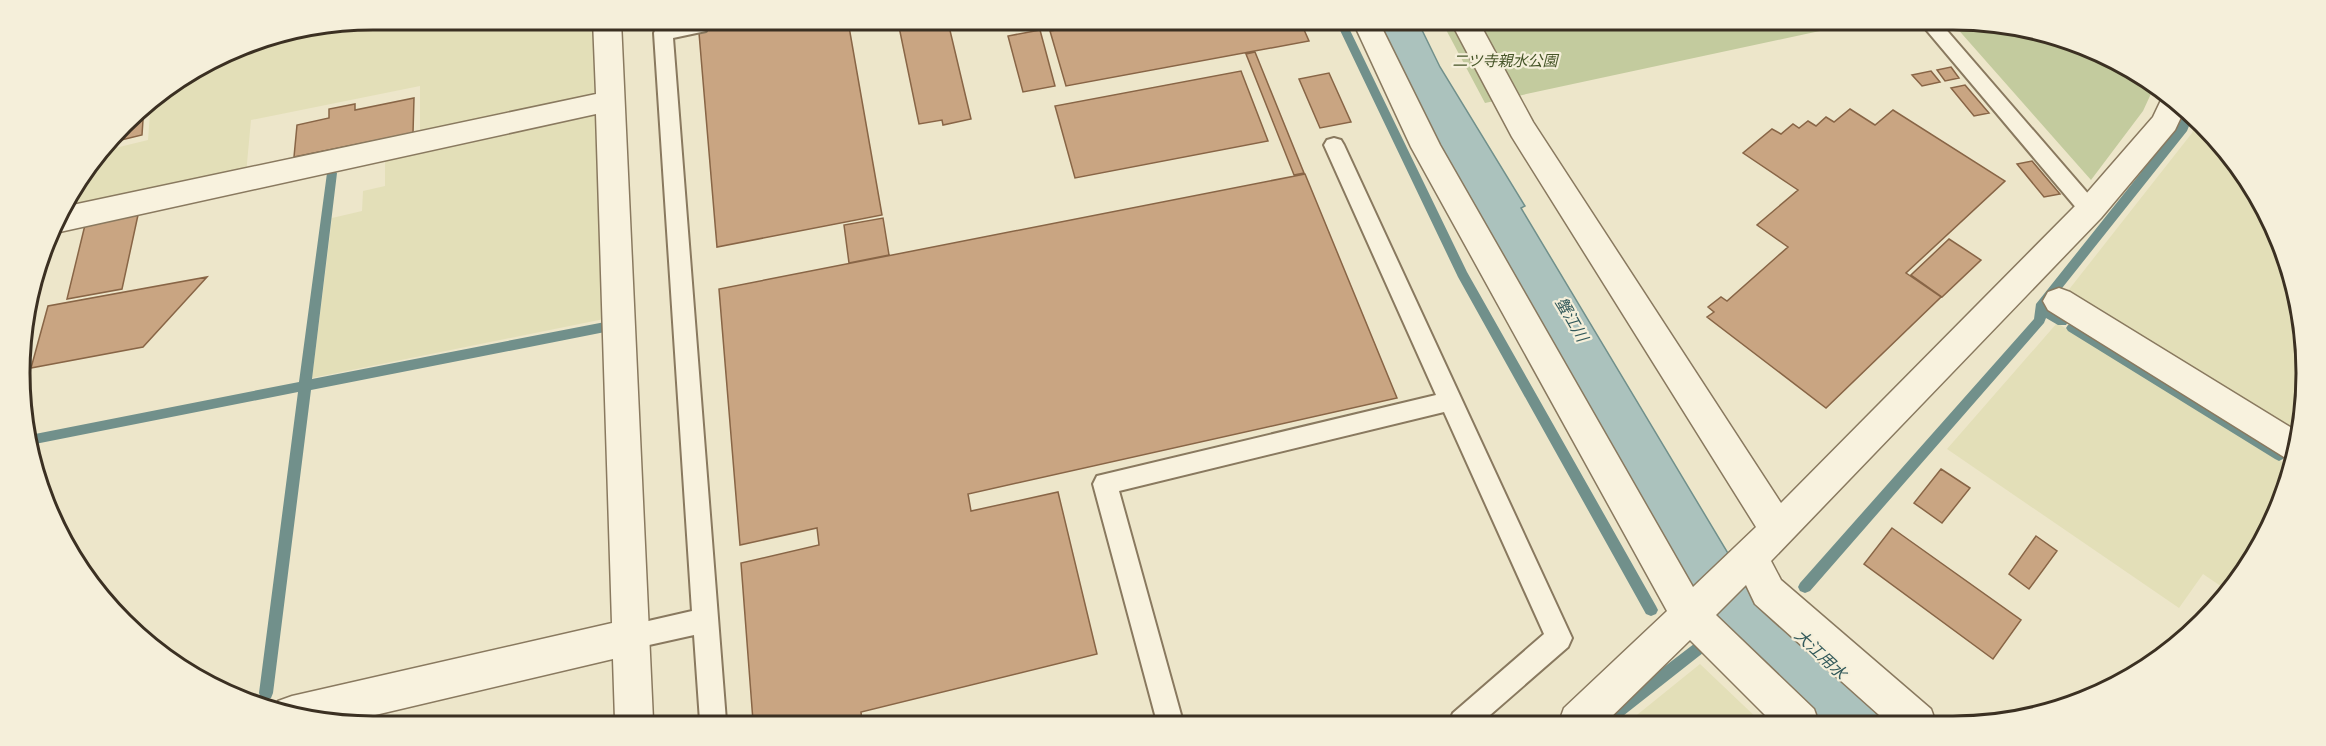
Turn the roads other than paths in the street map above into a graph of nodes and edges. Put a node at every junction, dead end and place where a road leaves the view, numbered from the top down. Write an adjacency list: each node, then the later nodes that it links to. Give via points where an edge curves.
1 (607, 30): 6 (street)
2 (678, 30): 17 (lane, via 663,33)
3 (1370, 30): 16 (street, via 1426,147)
4 (1469, 30): 14 (street, via 1522,129)
5 (1935, 30): 9 (lane)
6 (610, 101): 10 (street); 18 (street)
7 (2171, 108): 9 (street, via 2165,122)
8 (1334, 145): 12 (lane)
9 (2090, 210): 14 (street)
10 (66, 219)
11 (2059, 301): 13 (street)
12 (1451, 401): 22 (lane, via 1105,484); 23 (lane, via 1559,638)
13 (2288, 444)
14 (1778, 530): 15 (street)
15 (1745, 560): 16 (street); 26 (street, via 1768,592)
16 (1689, 614): 24 (street); 25 (street)
17 (706, 620): 18 (lane); 21 (lane)
18 (631, 637): 19 (street); 20 (street)
19 (313, 710)
20 (634, 716)
21 (713, 716)
22 (1168, 716)
23 (1469, 716)
24 (1585, 716)
25 (1793, 716)
26 (1909, 716)

